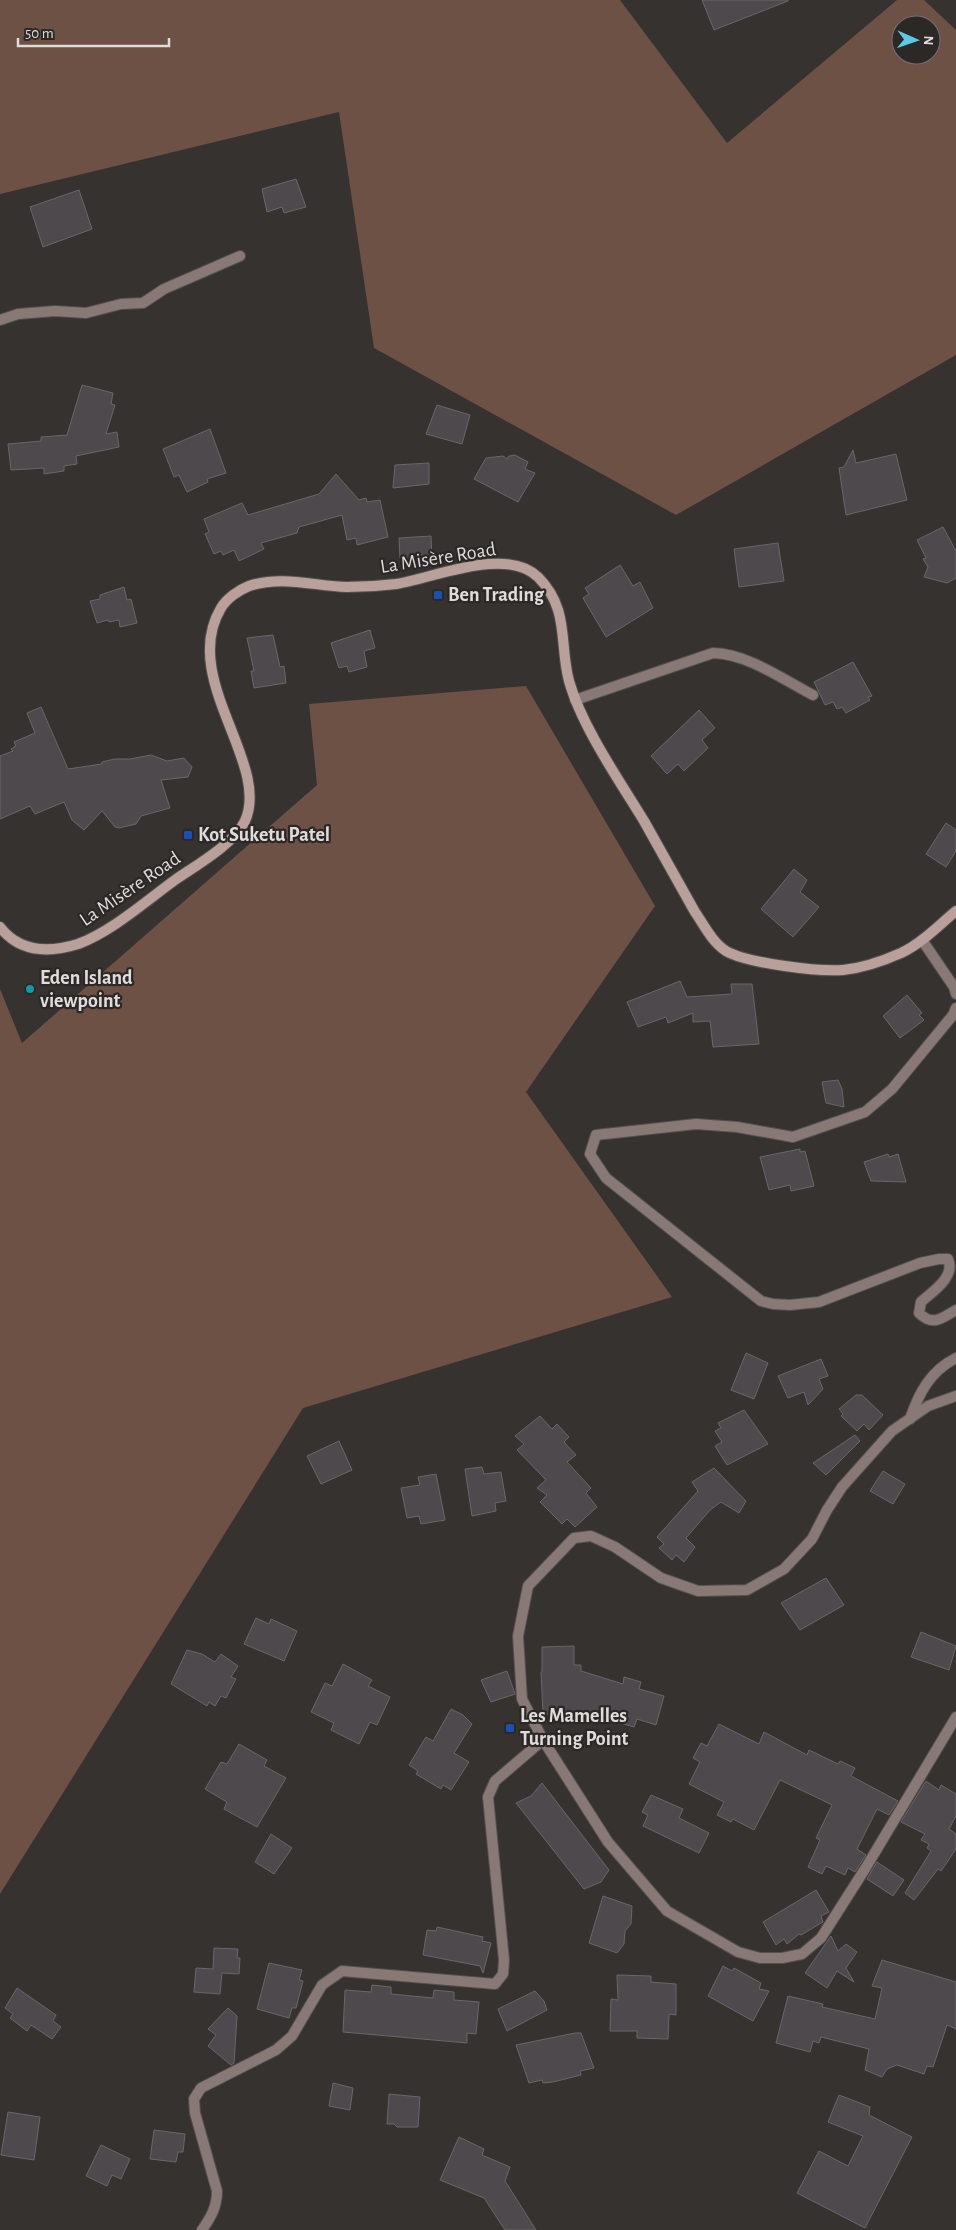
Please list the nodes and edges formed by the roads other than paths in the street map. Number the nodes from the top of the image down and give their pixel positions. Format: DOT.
graph roads {
  1 [pos="240,256"];
  2 [pos="0,320"];
  3 [pos="813,695"];
  4 [pos="575,700"];
  5 [pos="956,911"];
  6 [pos="0,928"];
  7 [pos="922,940"];
  8 [pos="956,994"];
  9 [pos="956,1008"];
  10 [pos="956,1310"];
  11 [pos="956,1358"];
  12 [pos="956,1396"];
  13 [pos="909,1420"];
  14 [pos="956,1717"];
  15 [pos="543,1740"];
  16 [pos="202,2230"];
  1 -- 2 [label="street"];
  3 -- 4 [label="street"];
  4 -- 6 [label="main road, La Misère Road"];
  4 -- 7 [label="main road, La Misère Road"];
  5 -- 7 [label="main road, La Misère Road"];
  7 -- 8 [label="street"];
  9 -- 10 [label="street"];
  11 -- 13 [label="street"];
  12 -- 13 [label="street"];
  13 -- 15 [label="street"];
  14 -- 15 [label="street"];
  15 -- 16 [label="street"];
}
